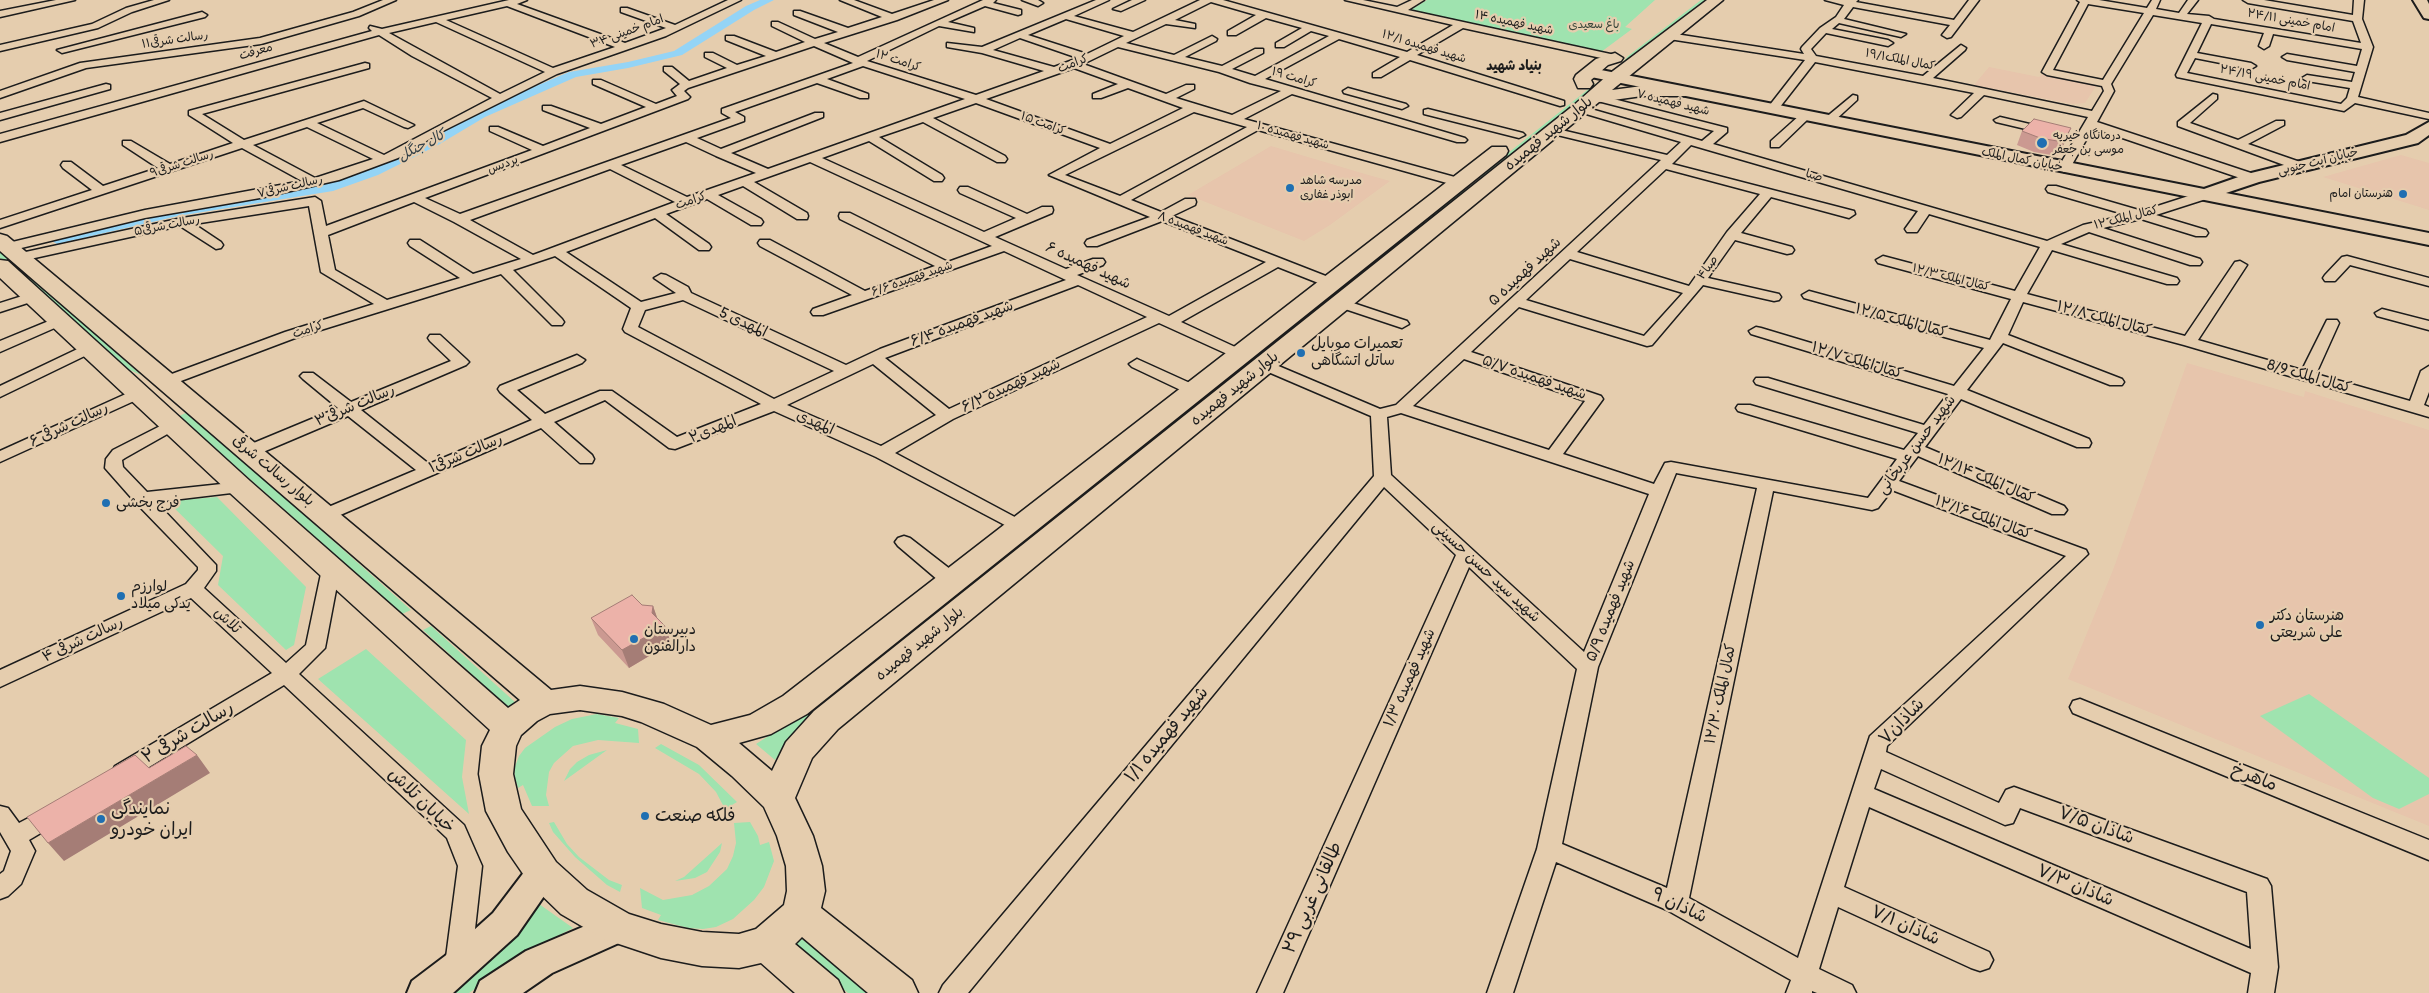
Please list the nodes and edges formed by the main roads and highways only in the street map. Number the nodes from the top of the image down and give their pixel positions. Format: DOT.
graph roads {
  1 [pos="1691,0"];
  2 [pos="1716,0"];
  3 [pos="2420,0"];
  4 [pos="2429,15"];
  5 [pos="1647,54"];
  6 [pos="1592,86"];
  7 [pos="1681,92"];
  8 [pos="2429,127"];
  9 [pos="2205,195"];
  10 [pos="2429,239"];
  11 [pos="6,247"];
  12 [pos="46,292"];
  13 [pos="1336,293"];
  14 [pos="437,610"];
  15 [pos="893,628"];
  16 [pos="401,630"];
  17 [pos="920,644"];
  18 [pos="545,703"];
  19 [pos="508,727"];
  20 [pos="709,738"];
  21 [pos="777,798"];
  22 [pos="544,873"];
  23 [pos="801,914"];
  24 [pos="618,927"];
  25 [pos="767,944"];
  26 [pos="425,993"];
  27 [pos="493,993"];
  28 [pos="824,993"];
  29 [pos="898,993"];
  1 -- 6 [label="main road, بلوار شهید فهمیده"];
  2 -- 5 [label="main road, بلوار شهید فهمیده"];
  3 -- 4 [label="main road"];
  5 -- 6 [label="main road, بلوار شهید فهمیده"];
  5 -- 7 [label="main road"];
  6 -- 7 [label="main road, خیابان کمال الملک"];
  6 -- 7 [label="main road"];
  6 -- 13 [label="main road, بلوار شهید فهمیده"];
  6 -- 13 [label="main road, بلوار شهید فهمیده"];
  7 -- 9 [label="main road, خیابان کمال الملک"];
  8 -- 9 [label="main road, خیابان آیت جنوبی"];
  9 -- 10 [label="main road, خیابان کمال الملک"];
  11 -- 12 [label="main road, بلوار رسالت شرقی"];
  12 -- 14 [label="main road, بلوار رسالت شرقی"];
  12 -- 16 [label="main road, بلوار رسالت شرقی"];
  13 -- 15 [label="main road, بلوار شهید فهمیده"];
  13 -- 17 [label="main road, بلوار شهید فهمیده"];
  14 -- 16 [label="main road"];
  14 -- 18 [label="main road, بلوار رسالت شرقی"];
  15 -- 17 [label="main road"];
  15 -- 20 [label="main road, بلوار شهید فهمیده"];
  16 -- 19 [label="main road, بلوار رسالت شرقی"];
  17 -- 21 [label="main road, بلوار شهید فهمیده"];
  18 -- 19 [label="main road"];
  18 -- 20 [label="main road"];
  19 -- 22 [label="main road"];
  20 -- 21 [label="main road"];
  21 -- 23 [label="main road"];
  22 -- 24 [label="main road"];
  22 -- 26 [label="main road"];
  23 -- 25 [label="main road"];
  23 -- 29 [label="main road"];
  24 -- 25 [label="main road"];
  24 -- 27 [label="main road"];
  25 -- 28 [label="main road"];
}
